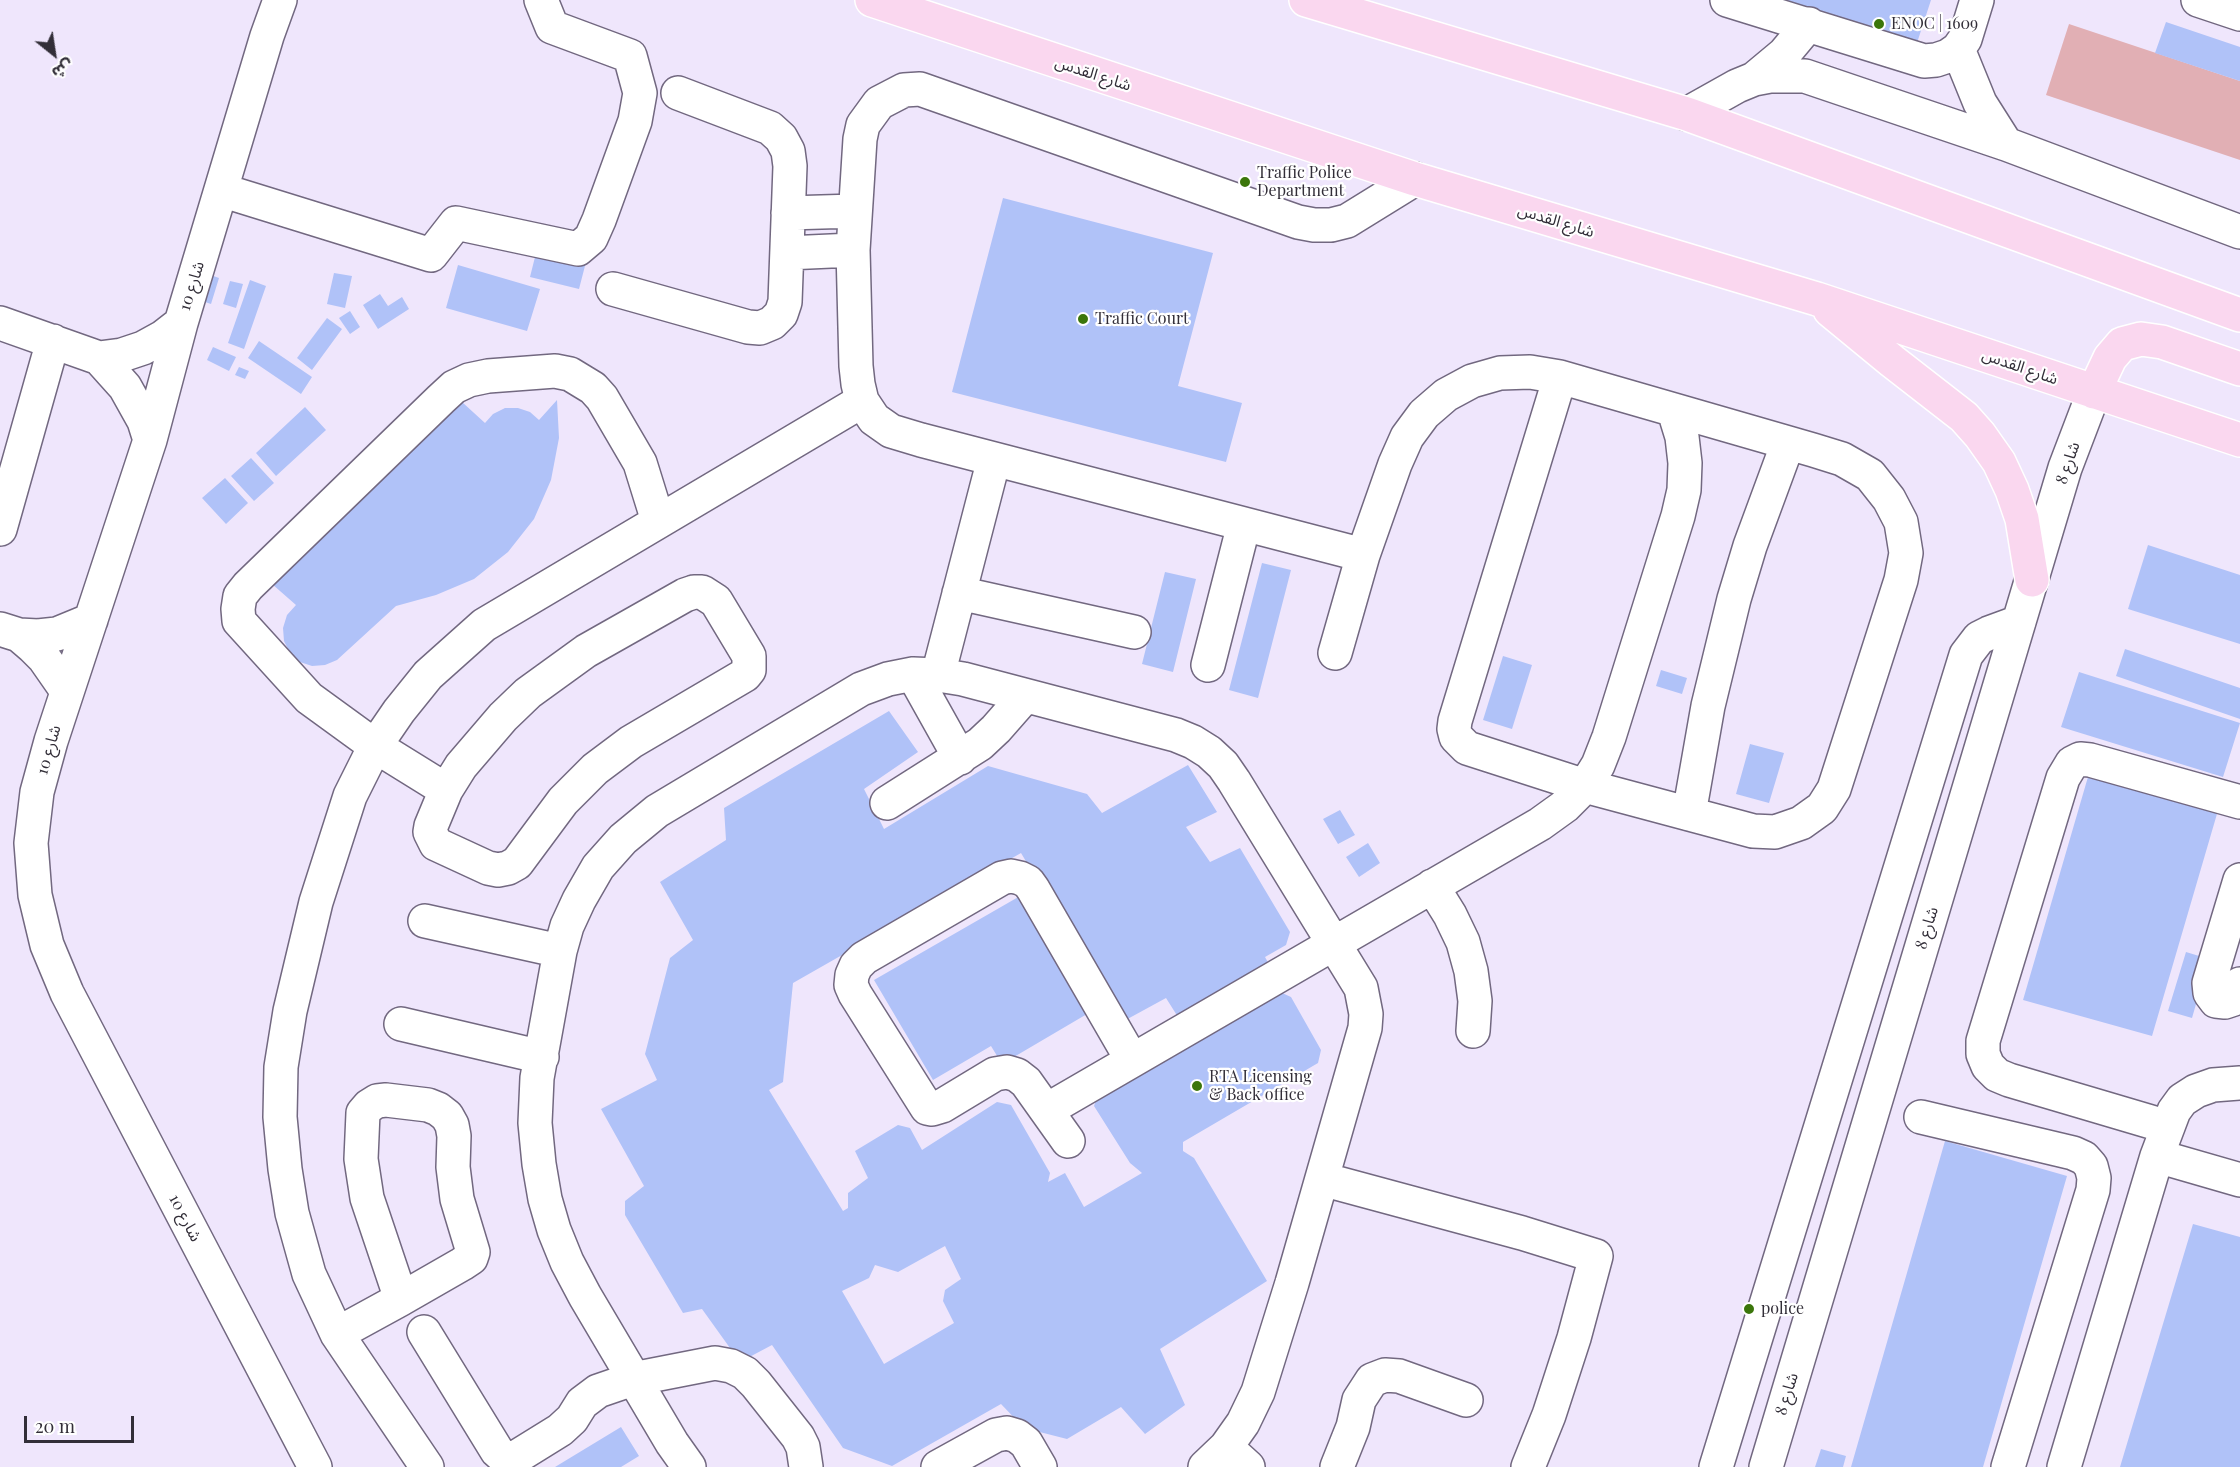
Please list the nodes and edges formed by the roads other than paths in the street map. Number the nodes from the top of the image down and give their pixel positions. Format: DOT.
graph roads {
  1 [pos="280,0"];
  2 [pos="541,0"];
  3 [pos="872,0"];
  4 [pos="1306,0"];
  5 [pos="1727,0"];
  6 [pos="1977,0"];
  7 [pos="2198,0"];
  8 [pos="2240,14"];
  9 [pos="1809,24"];
  10 [pos="1958,49"];
  11 [pos="1754,79"];
  12 [pos="678,93"];
  13 [pos="1687,114"];
  14 [pos="2006,144"];
  15 [pos="1415,179"];
  16 [pos="221,190"];
  17 [pos="855,211"];
  18 [pos="788,213"];
  19 [pos="2240,232"];
  20 [pos="853,250"];
  21 [pos="787,253"];
  22 [pos="613,289"];
  23 [pos="1817,299"];
  24 [pos="2240,315"];
  25 [pos="0,323"];
  26 [pos="181,323"];
  27 [pos="53,341"];
  28 [pos="99,358"];
  29 [pos="2240,369"];
  30 [pos="1560,377"];
  31 [pos="2094,392"];
  32 [pos="862,402"];
  33 [pos="1674,411"];
  34 [pos="150,440"];
  35 [pos="2240,440"];
  36 [pos="1788,443"];
  37 [pos="994,459"];
  38 [pos="658,521"];
  39 [pos="1244,524"];
  40 [pos="0,529"];
  41 [pos="1363,555"];
  42 [pos="2031,580"];
  43 [pos="959,593"];
  44 [pos="92,620"];
  45 [pos="2019,622"];
  46 [pos="10,632"];
  47 [pos="1134,633"];
  48 [pos="1335,653"];
  49 [pos="1208,665"];
  50 [pos="926,674"];
  51 [pos="67,691"];
  52 [pos="1025,696"];
  53 [pos="375,746"];
  54 [pos="960,758"];
  55 [pos="1585,786"];
  56 [pos="446,790"];
  57 [pos="2240,802"];
  58 [pos="887,803"];
  59 [pos="1689,814"];
  60 [pos="2240,880"];
  61 [pos="1432,886"];
  62 [pos="425,921"];
  63 [pos="1335,943"];
  64 [pos="560,951"];
  65 [pos="2240,984"];
  66 [pos="401,1024"];
  67 [pos="1473,1031"];
  68 [pos="542,1057"];
  69 [pos="1132,1060"];
  70 [pos="2240,1083"];
  71 [pos="1047,1110"];
  72 [pos="1921,1117"];
  73 [pos="1068,1141"];
  74 [pos="2162,1141"];
  75 [pos="1322,1179"];
  76 [pos="2240,1180"];
  77 [pos="1770,1296"];
  78 [pos="401,1299"];
  79 [pos="1814,1307"];
  80 [pos="424,1332"];
  81 [pos="337,1334"];
  82 [pos="633,1379"];
  83 [pos="1466,1400"];
  84 [pos="1227,1460"];
  85 [pos="315,1467"];
  86 [pos="427,1467"];
  87 [pos="689,1467"];
  88 [pos="806,1467"];
  89 [pos="938,1467"];
  90 [pos="1040,1467"];
  91 [pos="1337,1467"];
  92 [pos="1528,1467"];
  93 [pos="1716,1467"];
  94 [pos="1766,1467"];
  95 [pos="2008,1467"];
  96 [pos="2064,1467"];
  1 -- 16 [label="street, شارع 10"];
  2 -- 16 [label="street"];
  3 -- 15 [label="main road, شارع القدس"];
  4 -- 13 [label="main road"];
  5 -- 9 [label="street"];
  6 -- 10 [label="street"];
  7 -- 8 [label="street"];
  9 -- 10 [label="street"];
  9 -- 11 [label="street"];
  10 -- 14 [label="street"];
  11 -- 13 [label="street"];
  11 -- 14 [label="street"];
  12 -- 18 [label="street"];
  13 -- 24 [label="main road"];
  14 -- 19 [label="street"];
  15 -- 17 [label="street"];
  15 -- 23 [label="main road, شارع القدس"];
  16 -- 26 [label="street, شارع 10"];
  17 -- 18 [label="street"];
  17 -- 20 [label="street"];
  18 -- 21 [label="street"];
  20 -- 21 [label="street"];
  20 -- 32 [label="street"];
  21 -- 22 [label="street"];
  23 -- 31 [label="main road, شارع القدس"];
  23 -- 42 [label="main road"];
  25 -- 27 [label="street"];
  26 -- 28 [label="street"];
  26 -- 34 [label="street, شارع 10"];
  27 -- 28 [label="street"];
  27 -- 40 [label="street"];
  28 -- 34 [label="street"];
  29 -- 31 [label="main road"];
  30 -- 33 [label="street"];
  30 -- 41 [label="street"];
  30 -- 55 [label="street"];
  31 -- 35 [label="main road, شارع القدس"];
  31 -- 42 [label="street, شارع 8"];
  32 -- 37 [label="street"];
  32 -- 38 [label="street"];
  33 -- 36 [label="street"];
  33 -- 55 [label="street"];
  34 -- 44 [label="street, شارع 10"];
  36 -- 59 [label="street"];
  36 -- 59 [label="street"];
  37 -- 39 [label="street"];
  37 -- 43 [label="street"];
  38 -- 53 [label="street"];
  38 -- 53 [label="street"];
  39 -- 41 [label="street"];
  39 -- 49 [label="street"];
  41 -- 48 [label="street"];
  42 -- 45 [label="street, شارع 8"];
  43 -- 47 [label="street"];
  43 -- 50 [label="street"];
  44 -- 46 [label="street"];
  44 -- 51 [label="street, شارع 10"];
  45 -- 77 [label="street"];
  45 -- 79 [label="street, شارع 8"];
  46 -- 51 [label="street"];
  50 -- 52 [label="street"];
  50 -- 54 [label="street"];
  50 -- 64 [label="street"];
  51 -- 85 [label="street, شارع 10"];
  52 -- 54 [label="street"];
  52 -- 63 [label="street"];
  53 -- 56 [label="street"];
  53 -- 81 [label="street"];
  54 -- 58 [label="street"];
  55 -- 59 [label="street"];
  55 -- 61 [label="street"];
  56 -- 56 [label="street"];
  57 -- 74 [label="street"];
  60 -- 65 [label="street"];
  61 -- 63 [label="street"];
  61 -- 67 [label="street"];
  62 -- 64 [label="street"];
  63 -- 69 [label="street"];
  63 -- 75 [label="street"];
  64 -- 68 [label="street"];
  66 -- 68 [label="street"];
  68 -- 82 [label="street"];
  69 -- 71 [label="street"];
  69 -- 71 [label="street"];
  70 -- 74 [label="street"];
  71 -- 73 [label="street"];
  72 -- 95 [label="street"];
  74 -- 76 [label="street"];
  74 -- 96 [label="street"];
  75 -- 84 [label="street"];
  75 -- 92 [label="street"];
  77 -- 79 [label="street"];
  77 -- 93 [label="street"];
  78 -- 78 [label="street"];
  78 -- 81 [label="street"];
  79 -- 94 [label="street, شارع 8"];
  80 -- 82 [label="street"];
  81 -- 86 [label="street"];
  82 -- 87 [label="street"];
  82 -- 88 [label="street"];
  83 -- 91 [label="street"];
  89 -- 90 [label="street"];
}
